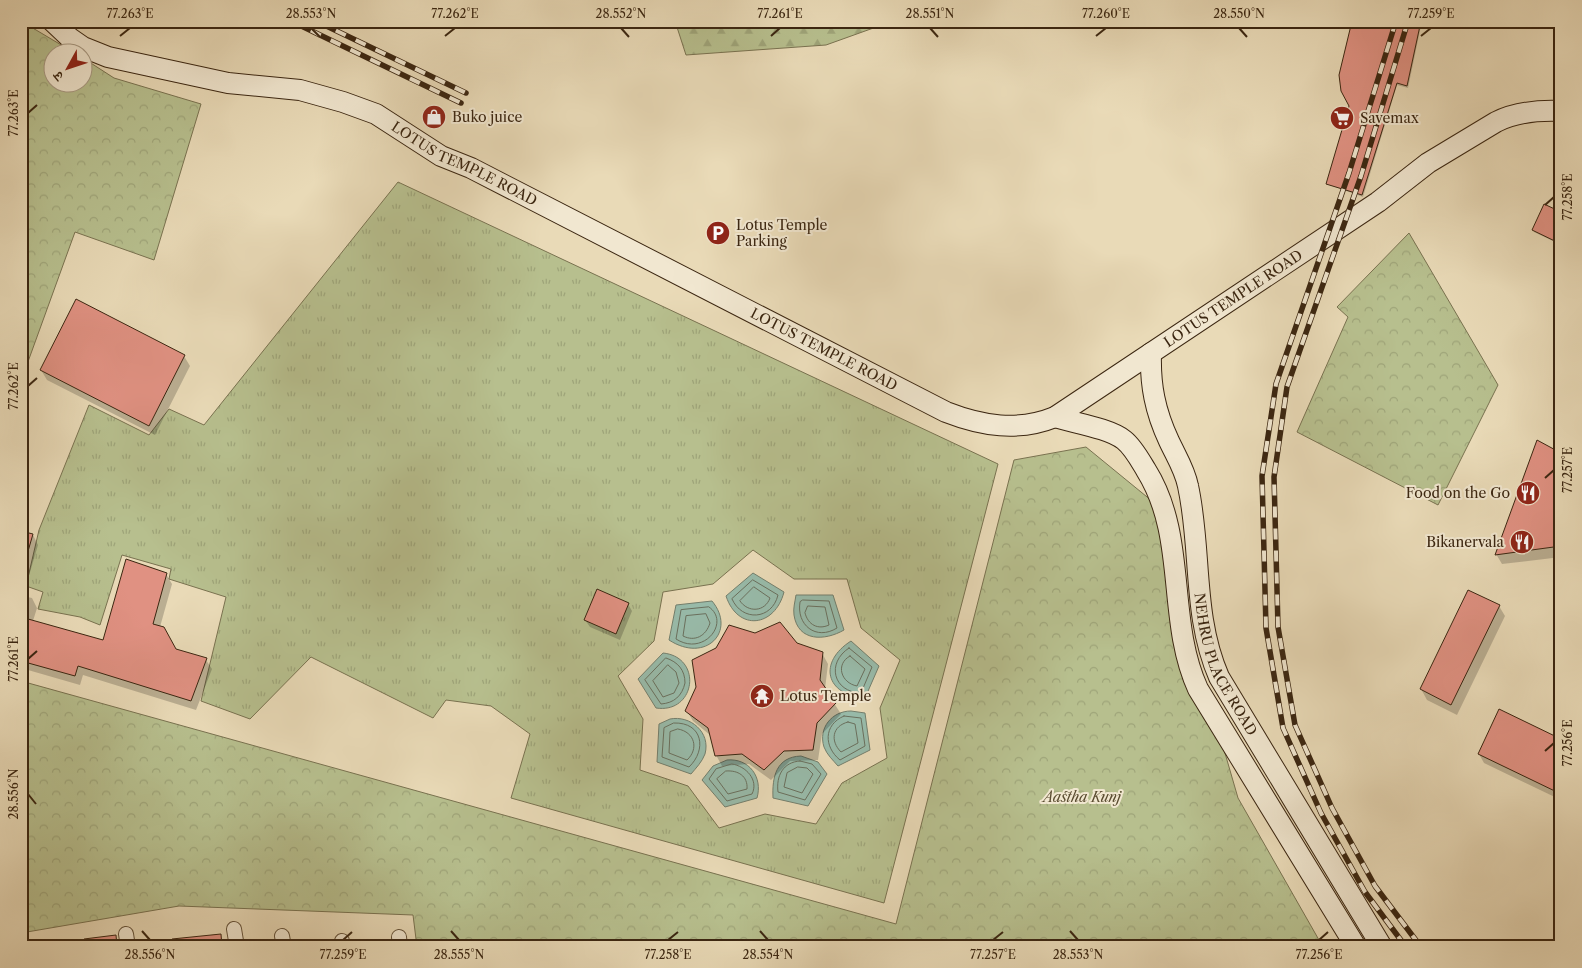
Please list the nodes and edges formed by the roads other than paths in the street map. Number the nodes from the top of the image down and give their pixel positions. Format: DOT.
graph roads {
  1 [pos="52,21"];
  2 [pos="1561,111"];
  3 [pos="1151,353"];
  4 [pos="1055,417"];
  5 [pos="234,930"];
  6 [pos="236,947"];
  7 [pos="1356,947"];
  8 [pos="1382,947"];
  1 -- 4 [label="street, LOTUS TEMPLE ROAD"];
  2 -- 3 [label="street, LOTUS TEMPLE ROAD"];
  3 -- 4 [label="street, LOTUS TEMPLE ROAD"];
  3 -- 8 [label="street, NEHRU PLACE ROAD"];
  4 -- 7 [label="street, NEHRU PLACE ROAD"];
  5 -- 6 [label="street"];
}
